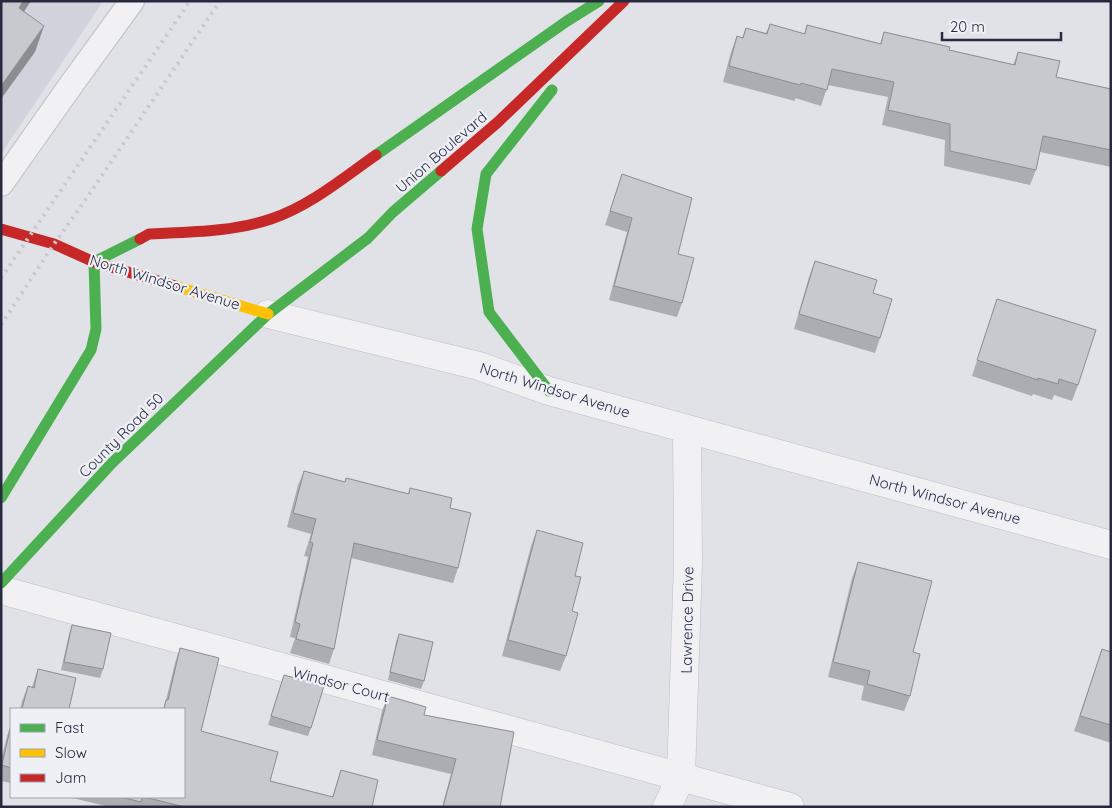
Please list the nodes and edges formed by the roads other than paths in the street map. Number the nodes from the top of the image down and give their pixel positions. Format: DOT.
graph roads {
  1 [pos="132,1"];
  2 [pos="599,1"];
  3 [pos="620,4"];
  4 [pos="1,184"];
  5 [pos="1,229"];
  6 [pos="94,262"];
  7 [pos="268,314"];
  8 [pos="549,391"];
  9 [pos="687,429"];
  10 [pos="1,498"];
  11 [pos="1111,545"];
  12 [pos="1,583"];
  13 [pos="1,590"];
  14 [pos="681,777"];
  15 [pos="667,807"];
  16 [pos="790,807"];
  1 -- 4 [label="lane"];
  2 -- 6 [label="main road"];
  3 -- 7 [label="main road, Union Boulevard"];
  3 -- 8 [label="main road"];
  5 -- 6 [label="main road, North Windsor Avenue"];
  6 -- 7 [label="main road, North Windsor Avenue"];
  6 -- 10 [label="main road"];
  7 -- 8 [label="street, North Windsor Avenue"];
  7 -- 12 [label="main road, County Road 50"];
  8 -- 9 [label="street, North Windsor Avenue"];
  9 -- 11 [label="street, North Windsor Avenue"];
  9 -- 14 [label="street, Lawrence Drive"];
  13 -- 14 [label="street, Windsor Court"];
  14 -- 15 [label="street, Lawrence Drive"];
  14 -- 16 [label="street, Windsor Court"];
}
